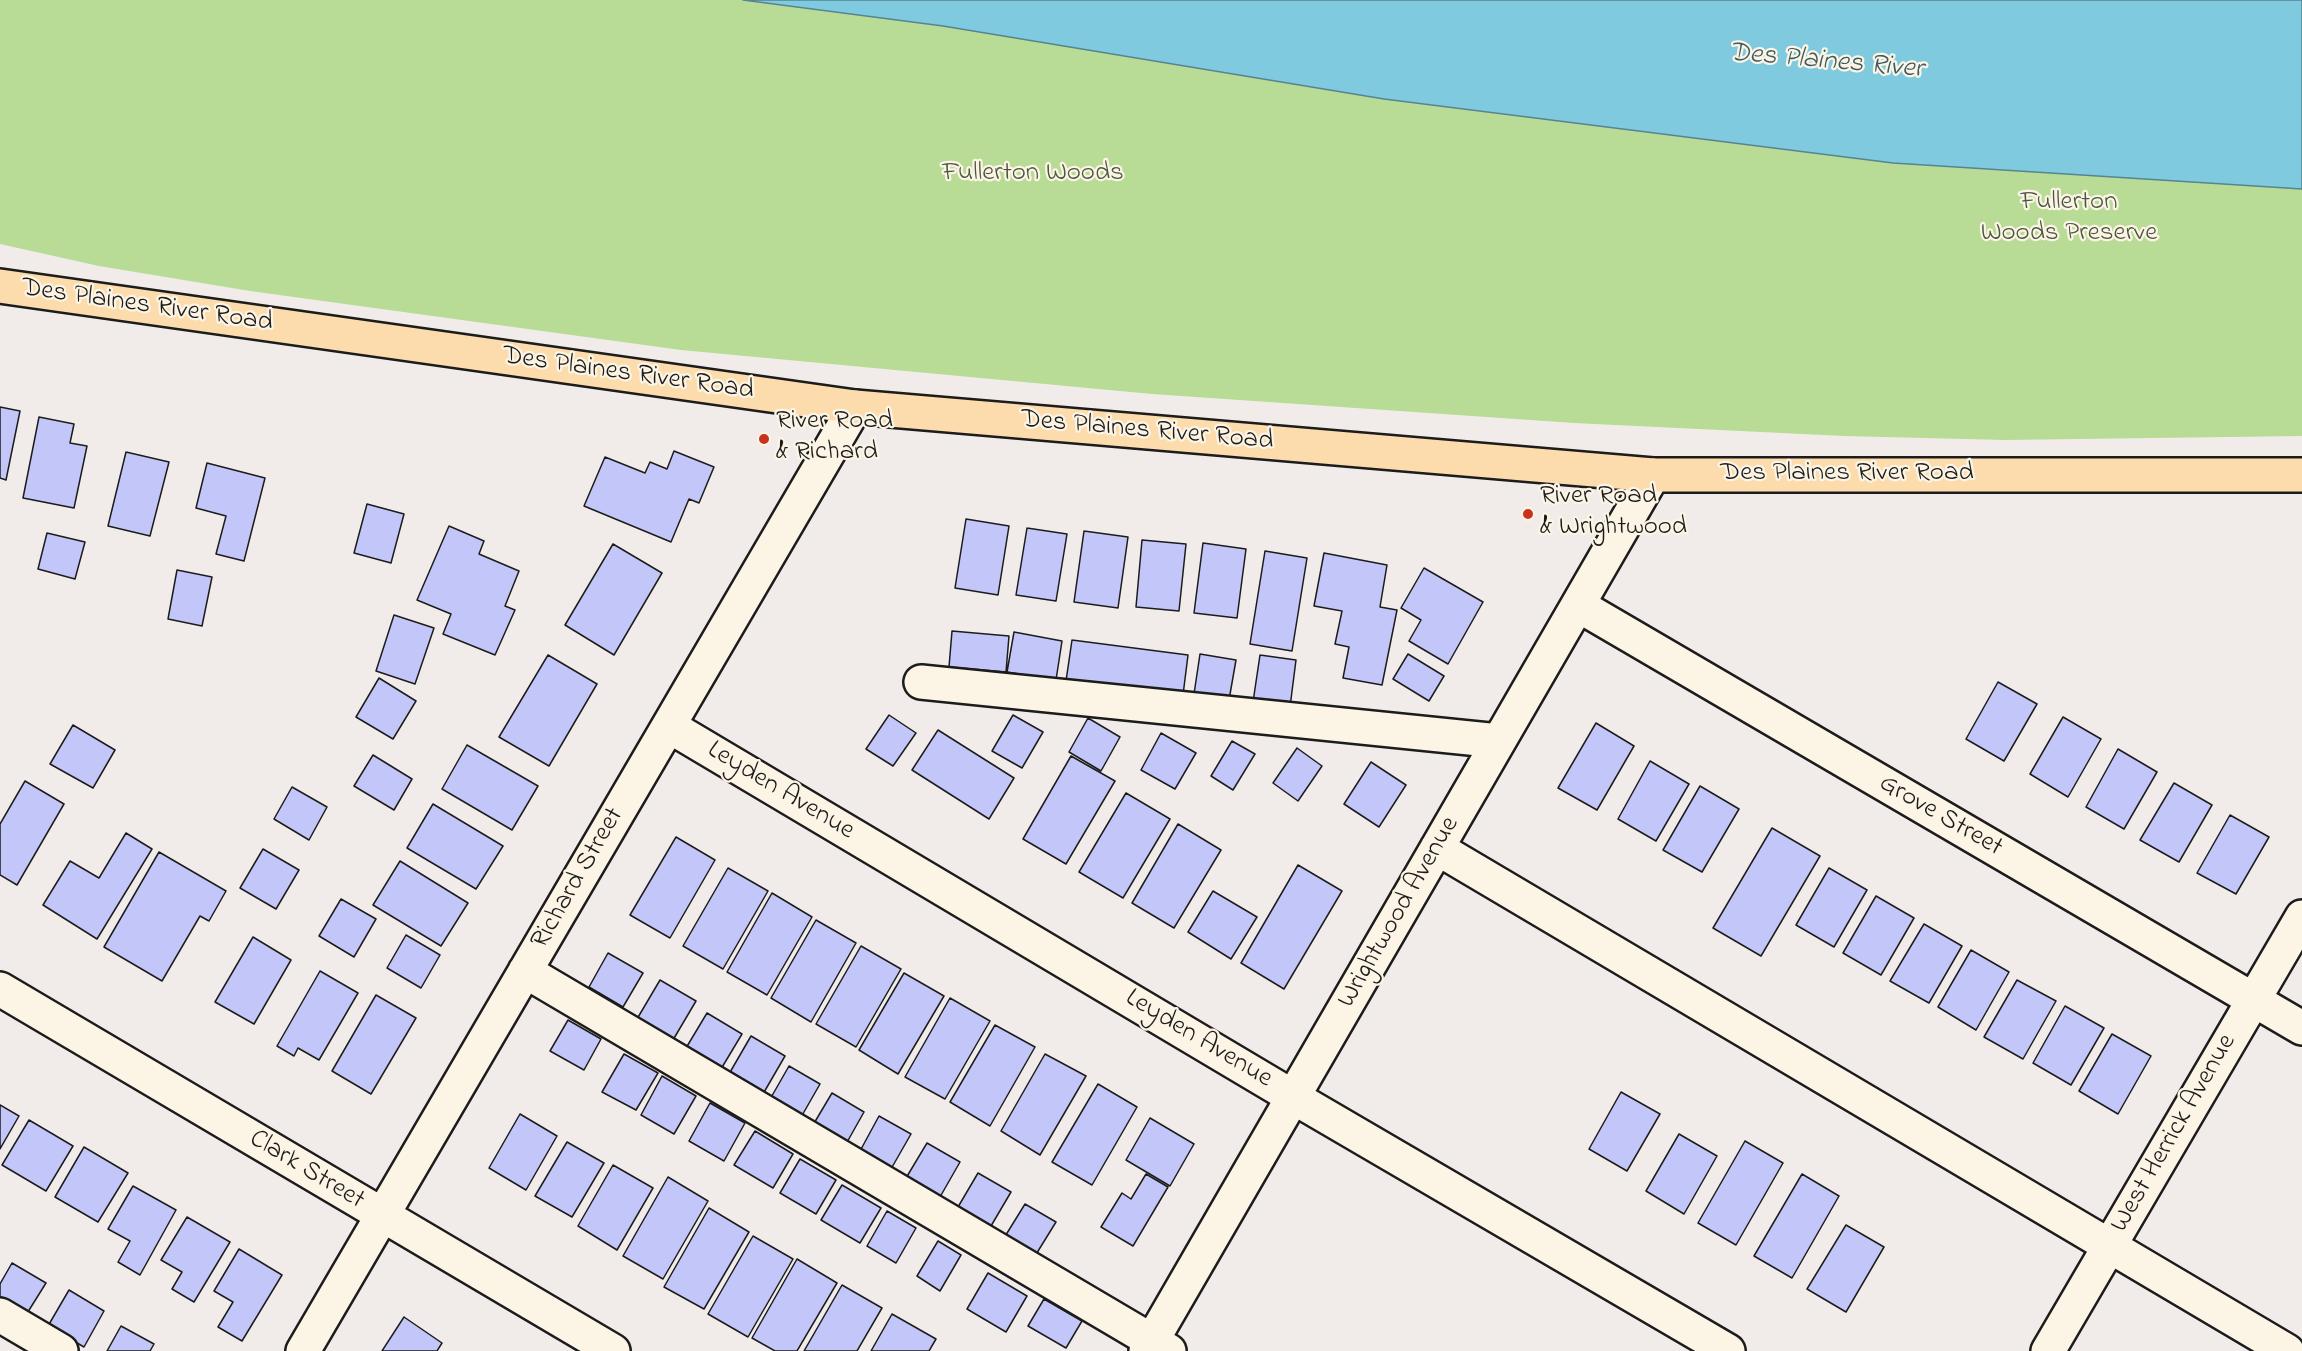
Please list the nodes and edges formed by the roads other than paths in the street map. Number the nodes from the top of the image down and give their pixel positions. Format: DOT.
graph roads {
  1 [pos="0,286"];
  2 [pos="855,407"];
  3 [pos="1653,475"];
  4 [pos="2302,475"];
  5 [pos="1578,605"];
  6 [pos="921,682"];
  7 [pos="669,726"];
  8 [pos="1499,741"];
  9 [pos="1437,848"];
  10 [pos="2302,917"];
  11 [pos="525,971"];
  12 [pos="0,989"];
  13 [pos="2253,1000"];
  14 [pos="2302,1028"];
  15 [pos="1293,1097"];
  16 [pos="382,1216"];
  17 [pos="2110,1246"];
  18 [pos="0,1315"];
  19 [pos="1155,1348"];
  20 [pos="61,1351"];
  21 [pos="303,1351"];
  22 [pos="613,1351"];
  23 [pos="1728,1351"];
  24 [pos="2049,1351"];
  25 [pos="2287,1351"];
  1 -- 2 [label="main road, Des Plaines River Road"];
  2 -- 3 [label="main road, Des Plaines River Road"];
  2 -- 7 [label="street, Richard Street"];
  3 -- 4 [label="main road, Des Plaines River Road"];
  3 -- 5 [label="street, Wrightwood Avenue"];
  5 -- 8 [label="street, Wrightwood Avenue"];
  5 -- 13 [label="street, Grove Street"];
  6 -- 8 [label="street"];
  7 -- 11 [label="street, Richard Street"];
  7 -- 15 [label="street, Leyden Avenue"];
  8 -- 9 [label="street, Wrightwood Avenue"];
  9 -- 15 [label="street, Wrightwood Avenue"];
  9 -- 17 [label="street"];
  10 -- 13 [label="street, West Herrick Avenue"];
  11 -- 16 [label="street, Richard Street"];
  11 -- 19 [label="street"];
  12 -- 16 [label="street, Clark Street"];
  13 -- 14 [label="street, Grove Street"];
  13 -- 17 [label="street, West Herrick Avenue"];
  15 -- 19 [label="street, Wrightwood Avenue"];
  15 -- 23 [label="street, Leyden Avenue"];
  16 -- 21 [label="street, Richard Street"];
  16 -- 22 [label="street, Clark Street"];
  17 -- 24 [label="street, West Herrick Avenue"];
  17 -- 25 [label="street"];
  18 -- 20 [label="street"];
}
